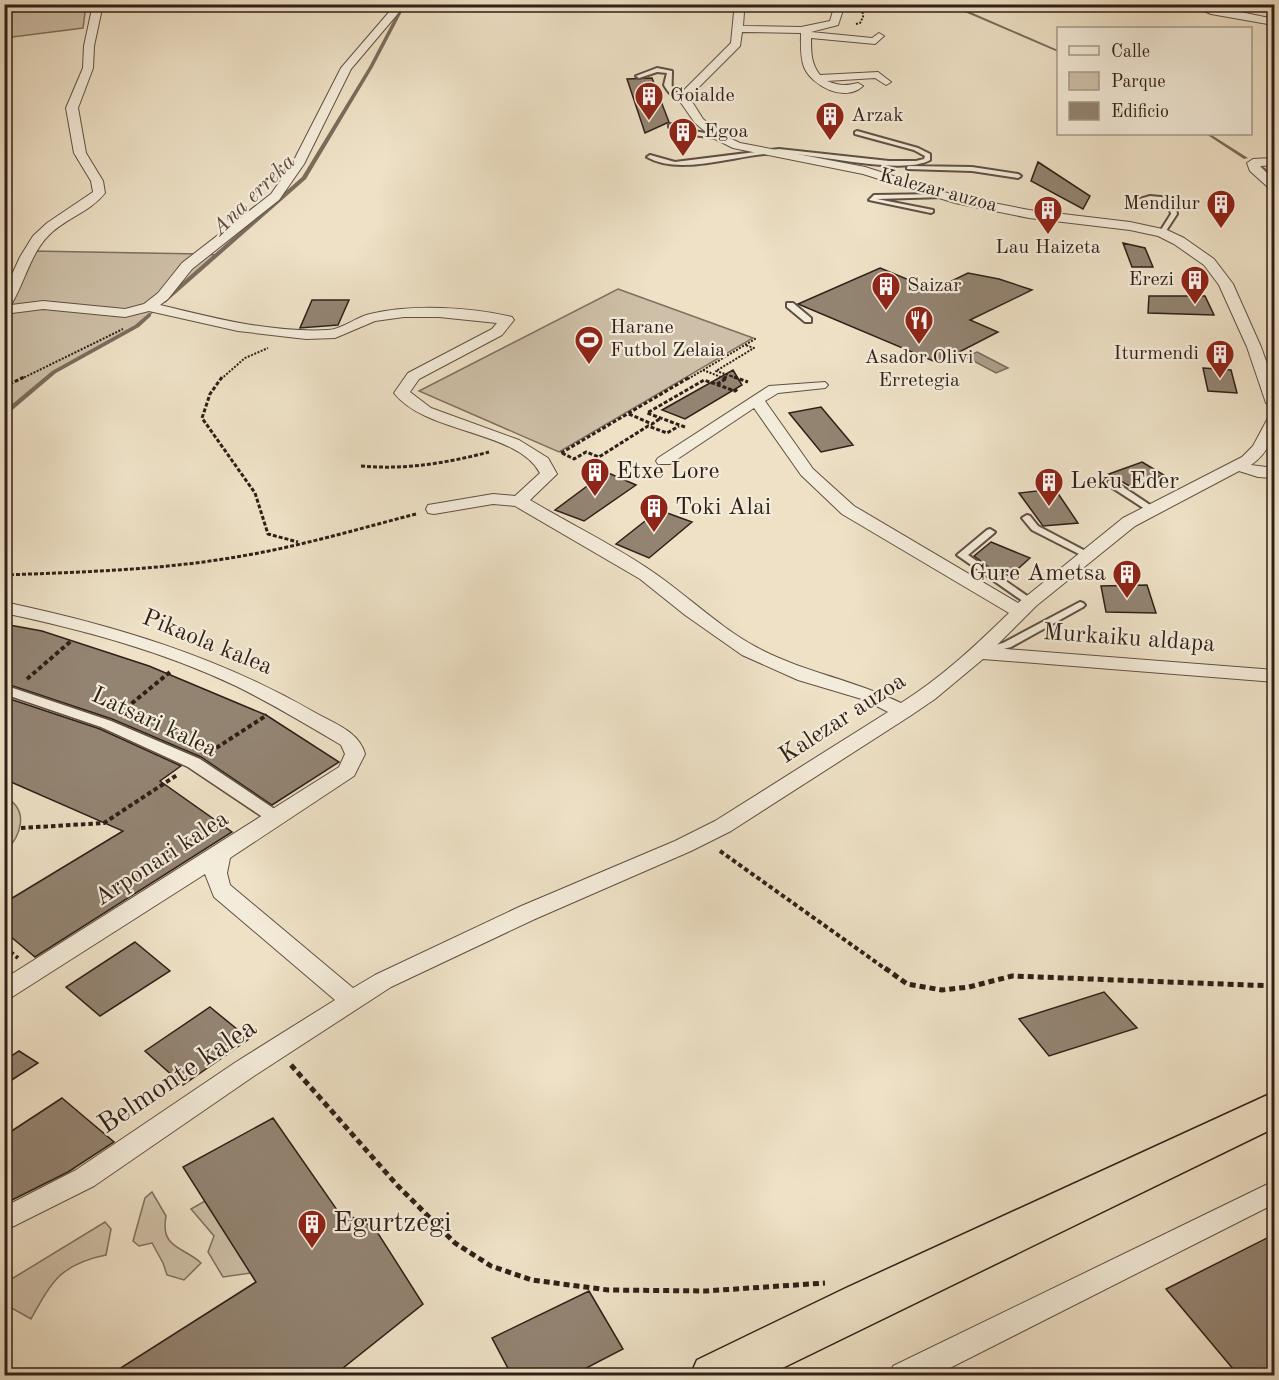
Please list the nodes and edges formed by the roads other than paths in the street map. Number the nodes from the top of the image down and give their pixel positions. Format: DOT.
graph roads {
  1 [pos="98,4"];
  2 [pos="745,4"];
  3 [pos="840,4"];
  4 [pos="1192,4"];
  5 [pos="400,8"];
  6 [pos="1275,22"];
  7 [pos="738,29"];
  8 [pos="806,33"];
  9 [pos="879,36"];
  10 [pos="639,76"];
  11 [pos="817,78"];
  12 [pos="886,82"];
  13 [pos="858,86"];
  14 [pos="685,100"];
  15 [pos="671,126"];
  16 [pos="857,133"];
  17 [pos="717,136"];
  18 [pos="764,152"];
  19 [pos="650,157"];
  20 [pos="856,159"];
  21 [pos="1275,162"];
  22 [pos="1018,177"];
  23 [pos="1275,186"];
  24 [pos="942,196"];
  25 [pos="1140,200"];
  26 [pos="931,211"];
  27 [pos="1162,233"];
  28 [pos="790,305"];
  29 [pos="149,307"];
  30 [pos="4,308"];
  31 [pos="808,320"];
  32 [pos="1274,351"];
  33 [pos="1259,361"];
  34 [pos="820,385"];
  35 [pos="756,400"];
  36 [pos="1275,403"];
  37 [pos="1275,421"];
  38 [pos="664,461"];
  39 [pos="1239,466"];
  40 [pos="1275,473"];
  41 [pos="1111,483"];
  42 [pos="519,501"];
  43 [pos="1150,509"];
  44 [pos="434,510"];
  45 [pos="1027,518"];
  46 [pos="990,532"];
  47 [pos="1086,554"];
  48 [pos="1080,605"];
  49 [pos="4,607"];
  50 [pos="1025,607"];
  51 [pos="979,653"];
  52 [pos="1275,676"];
  53 [pos="9,690"];
  54 [pos="903,712"];
  55 [pos="347,771"];
  56 [pos="276,818"];
  57 [pos="220,854"];
  58 [pos="168,888"];
  59 [pos="222,891"];
  60 [pos="383,981"];
  61 [pos="4,991"];
  62 [pos="351,999"];
  63 [pos="1275,1110"];
  64 [pos="1275,1192"];
  65 [pos="4,1220"];
  66 [pos="716,1376"];
  67 [pos="903,1376"];
  1 -- 30 [label="street"];
  2 -- 7 [label="street"];
  3 -- 8 [label="street"];
  4 -- 6 [label="street"];
  5 -- 29 [label="street"];
  7 -- 8 [label="street"];
  7 -- 14 [label="street"];
  8 -- 9 [label="street"];
  8 -- 11 [label="street"];
  10 -- 14 [label="lane"];
  11 -- 12 [label="street"];
  11 -- 13 [label="street"];
  14 -- 17 [label="street, Kalezar auzoa"];
  15 -- 17 [label="lane"];
  16 -- 20 [label="lane"];
  17 -- 18 [label="street, Kalezar auzoa"];
  18 -- 19 [label="lane"];
  18 -- 20 [label="lane"];
  18 -- 24 [label="street, Kalezar auzoa"];
  20 -- 22 [label="lane"];
  21 -- 23 [label="street"];
  24 -- 26 [label="lane"];
  24 -- 27 [label="street, Kalezar auzoa"];
  25 -- 27 [label="lane"];
  27 -- 33 [label="street, Kalezar auzoa"];
  28 -- 31 [label="lane"];
  29 -- 30 [label="street"];
  29 -- 42 [label="street"];
  32 -- 33 [label="street"];
  33 -- 36 [label="street, Kalezar auzoa"];
  34 -- 35 [label="street"];
  35 -- 38 [label="street"];
  35 -- 50 [label="street"];
  37 -- 39 [label="street, Kalezar auzoa"];
  39 -- 40 [label="street"];
  39 -- 43 [label="street, Kalezar auzoa"];
  41 -- 43 [label="lane"];
  42 -- 44 [label="street"];
  42 -- 54 [label="street"];
  43 -- 47 [label="street, Kalezar auzoa"];
  45 -- 47 [label="lane"];
  46 -- 50 [label="lane"];
  47 -- 50 [label="street, Kalezar auzoa"];
  48 -- 51 [label="lane"];
  49 -- 55 [label="street, Pikaola kalea"];
  50 -- 51 [label="street, Kalezar auzoa"];
  51 -- 52 [label="street, Murkaiku aldapa"];
  51 -- 54 [label="street, Kalezar auzoa"];
  53 -- 56 [label="street, Latsari kalea"];
  54 -- 60 [label="street, Kalezar auzoa"];
  55 -- 56 [label="street, Arponari kalea"];
  56 -- 57 [label="street, Arponari kalea"];
  57 -- 58 [label="street, Arponari kalea"];
  57 -- 59 [label="street"];
  58 -- 59 [label="street"];
  58 -- 61 [label="street, Arponari kalea"];
  59 -- 62 [label="street"];
  60 -- 62 [label="street, Belmonte kalea"];
  62 -- 65 [label="street, Belmonte kalea"];
  63 -- 66 [label="highway"];
  64 -- 67 [label="street"];
}
